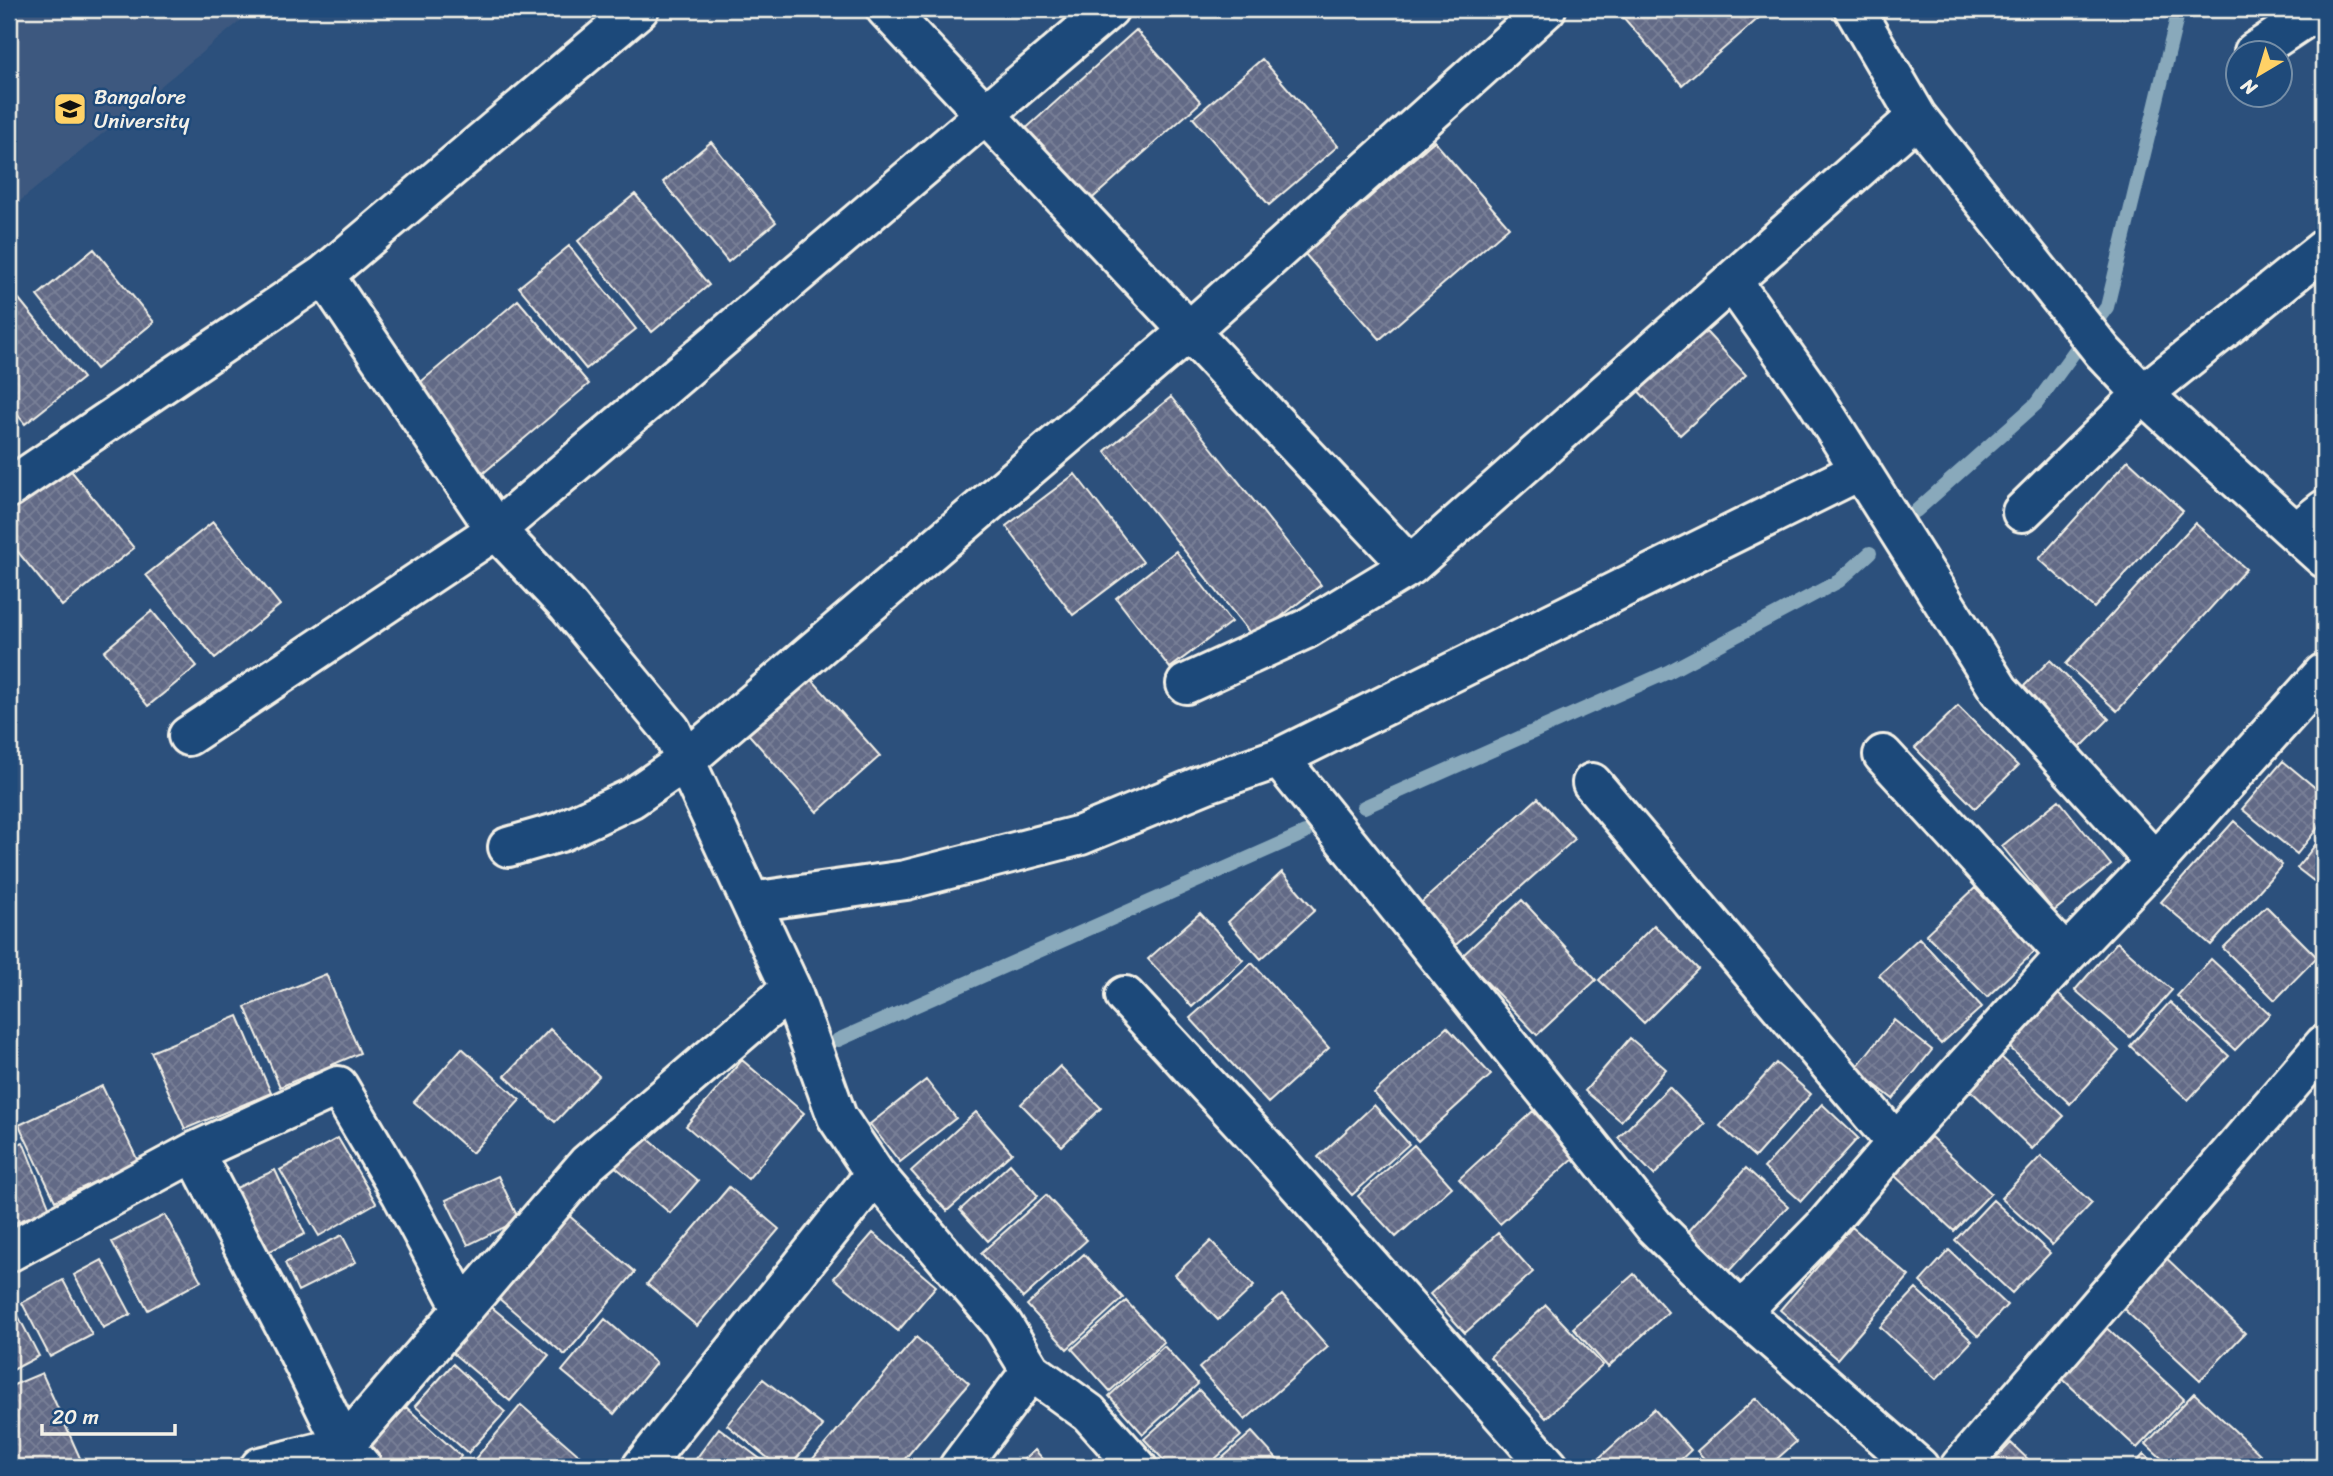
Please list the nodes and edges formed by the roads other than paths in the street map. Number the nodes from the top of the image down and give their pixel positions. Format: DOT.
graph roads {
  1 [pos="639,9"];
  2 [pos="886,9"];
  3 [pos="1109,9"];
  4 [pos="1546,9"];
  5 [pos="1854,9"];
  6 [pos="2319,9"];
  7 [pos="2275,38"];
  8 [pos="986,115"];
  9 [pos="1917,117"];
  10 [pos="2324,249"];
  11 [pos="324,275"];
  12 [pos="1732,281"];
  13 [pos="1189,331"];
  14 [pos="2143,394"];
  15 [pos="1861,470"];
  16 [pos="9,488"];
  17 [pos="2022,512"];
  18 [pos="2310,521"];
  19 [pos="496,530"];
  20 [pos="2324,558"];
  21 [pos="1410,566"];
  22 [pos="2324,673"];
  23 [pos="1186,684"];
  24 [pos="188,737"];
  25 [pos="1883,755"];
  26 [pos="1279,758"];
  27 [pos="684,762"];
  28 [pos="1592,783"];
  29 [pos="508,847"];
  30 [pos="2155,862"];
  31 [pos="751,902"];
  32 [pos="2066,956"];
  33 [pos="791,989"];
  34 [pos="1125,996"];
  35 [pos="2324,1045"];
  36 [pos="1896,1143"];
  37 [pos="194,1152"];
  38 [pos="875,1174"];
  39 [pos="9,1252"];
  40 [pos="463,1310"];
  41 [pos="1741,1312"];
  42 [pos="1031,1371"];
  43 [pos="353,1456"];
  44 [pos="260,1467"];
  45 [pos="642,1467"];
  46 [pos="959,1467"];
  47 [pos="1136,1467"];
  48 [pos="1549,1467"];
  49 [pos="1919,1467"];
  50 [pos="1960,1467"];
  1 -- 11 [label="street"];
  2 -- 8 [label="street"];
  3 -- 8 [label="street"];
  4 -- 13 [label="street"];
  5 -- 9 [label="street"];
  6 -- 7 [label="street"];
  8 -- 13 [label="street"];
  8 -- 19 [label="street"];
  9 -- 12 [label="street"];
  9 -- 14 [label="street"];
  10 -- 14 [label="street"];
  11 -- 16 [label="street"];
  11 -- 19 [label="street"];
  12 -- 15 [label="street"];
  12 -- 21 [label="street"];
  13 -- 21 [label="street"];
  13 -- 27 [label="street"];
  14 -- 17 [label="street"];
  14 -- 18 [label="street"];
  15 -- 26 [label="street"];
  15 -- 30 [label="street"];
  18 -- 20 [label="street"];
  19 -- 24 [label="street"];
  19 -- 27 [label="street"];
  21 -- 23 [label="street"];
  22 -- 30 [label="street"];
  25 -- 32 [label="street"];
  26 -- 31 [label="street"];
  26 -- 41 [label="street"];
  27 -- 29 [label="street"];
  27 -- 31 [label="street"];
  28 -- 36 [label="street"];
  30 -- 32 [label="street"];
  31 -- 33 [label="street"];
  32 -- 36 [label="street"];
  33 -- 38 [label="street"];
  33 -- 40 [label="street"];
  34 -- 48 [label="street"];
  35 -- 50 [label="street"];
  36 -- 41 [label="street"];
  37 -- 39 [label="street"];
  37 -- 40 [label="street"];
  37 -- 43 [label="street"];
  38 -- 42 [label="street"];
  38 -- 45 [label="street"];
  40 -- 43 [label="street"];
  41 -- 49 [label="street"];
  42 -- 46 [label="street"];
  42 -- 47 [label="street"];
  43 -- 44 [label="street"];
}
